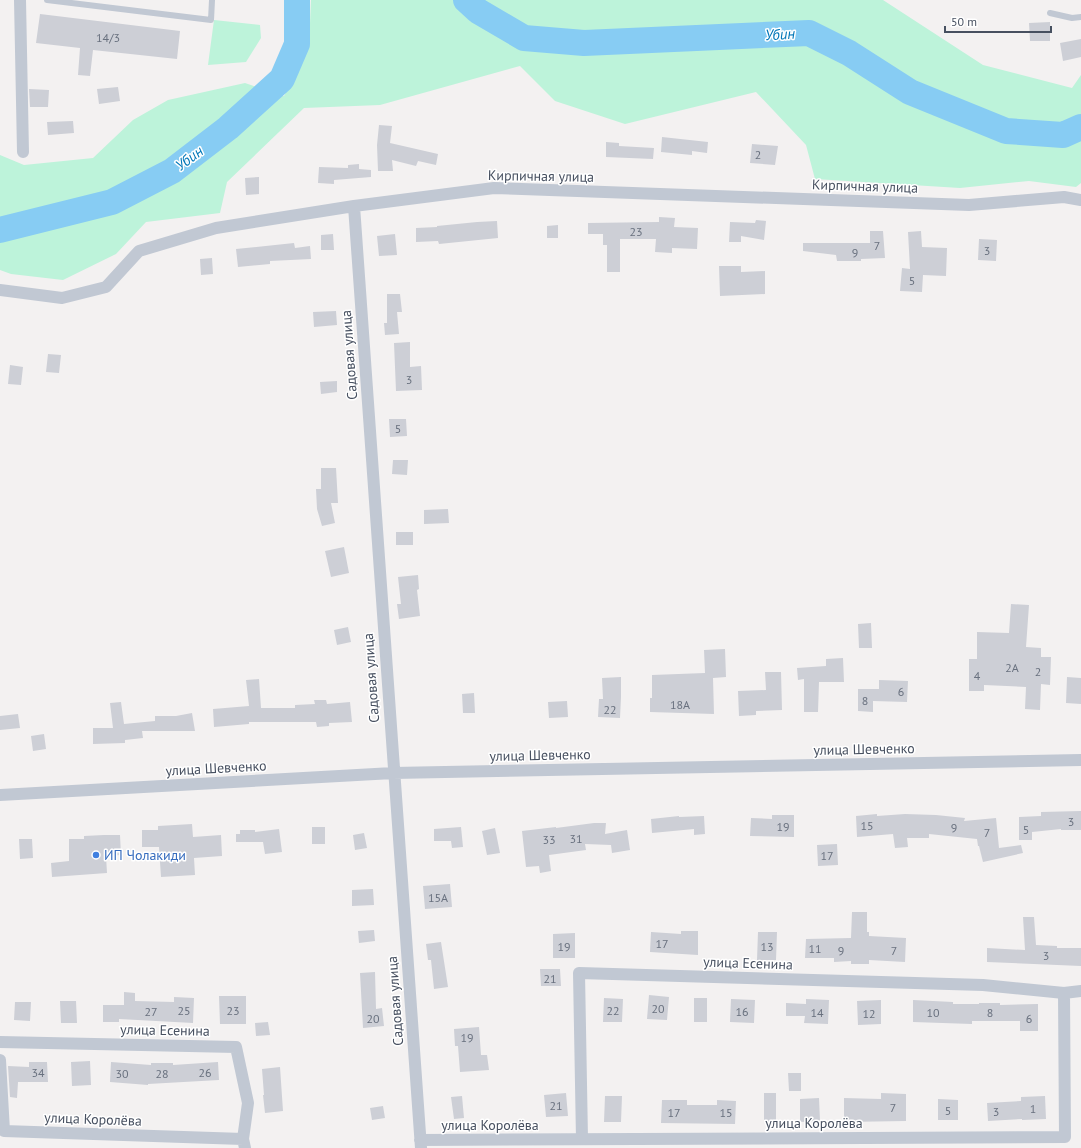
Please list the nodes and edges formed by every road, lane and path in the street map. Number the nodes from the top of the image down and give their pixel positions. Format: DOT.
graph roads {
  1 [pos="20,0"];
  2 [pos="47,0"];
  3 [pos="212,0"];
  4 [pos="74,2"];
  5 [pos="1050,13"];
  6 [pos="1081,17"];
  7 [pos="23,152"];
  8 [pos="1081,200"];
  9 [pos="354,206"];
  10 [pos="0,290"];
  11 [pos="1081,760"];
  12 [pos="393,773"];
  13 [pos="0,795"];
  14 [pos="1081,991"];
  15 [pos="1064,993"];
  16 [pos="0,1042"];
  17 [pos="0,1060"];
  18 [pos="582,1139"];
  19 [pos="244,1143"];
  20 [pos="420,1144"];
  1 -- 7 [label="street"];
  2 -- 4 [label="lane"];
  3 -- 4 [label="lane"];
  5 -- 6 [label="lane"];
  8 -- 9 [label="street, Кирпичная улица"];
  9 -- 10 [label="street, Кирпичная улица"];
  9 -- 12 [label="street, Садовая улица"];
  11 -- 12 [label="street, улица Шевченко"];
  12 -- 13 [label="street, улица Шевченко"];
  12 -- 20 [label="street, Садовая улица"];
  14 -- 15 [label="street, улица Есенина"];
  15 -- 18 [label="street, улица Королёва"];
  15 -- 18 [label="street, улица Есенина"];
  16 -- 19 [label="street, улица Есенина"];
  17 -- 19 [label="street, улица Королёва"];
  18 -- 20 [label="street, улица Королёва"];
}
